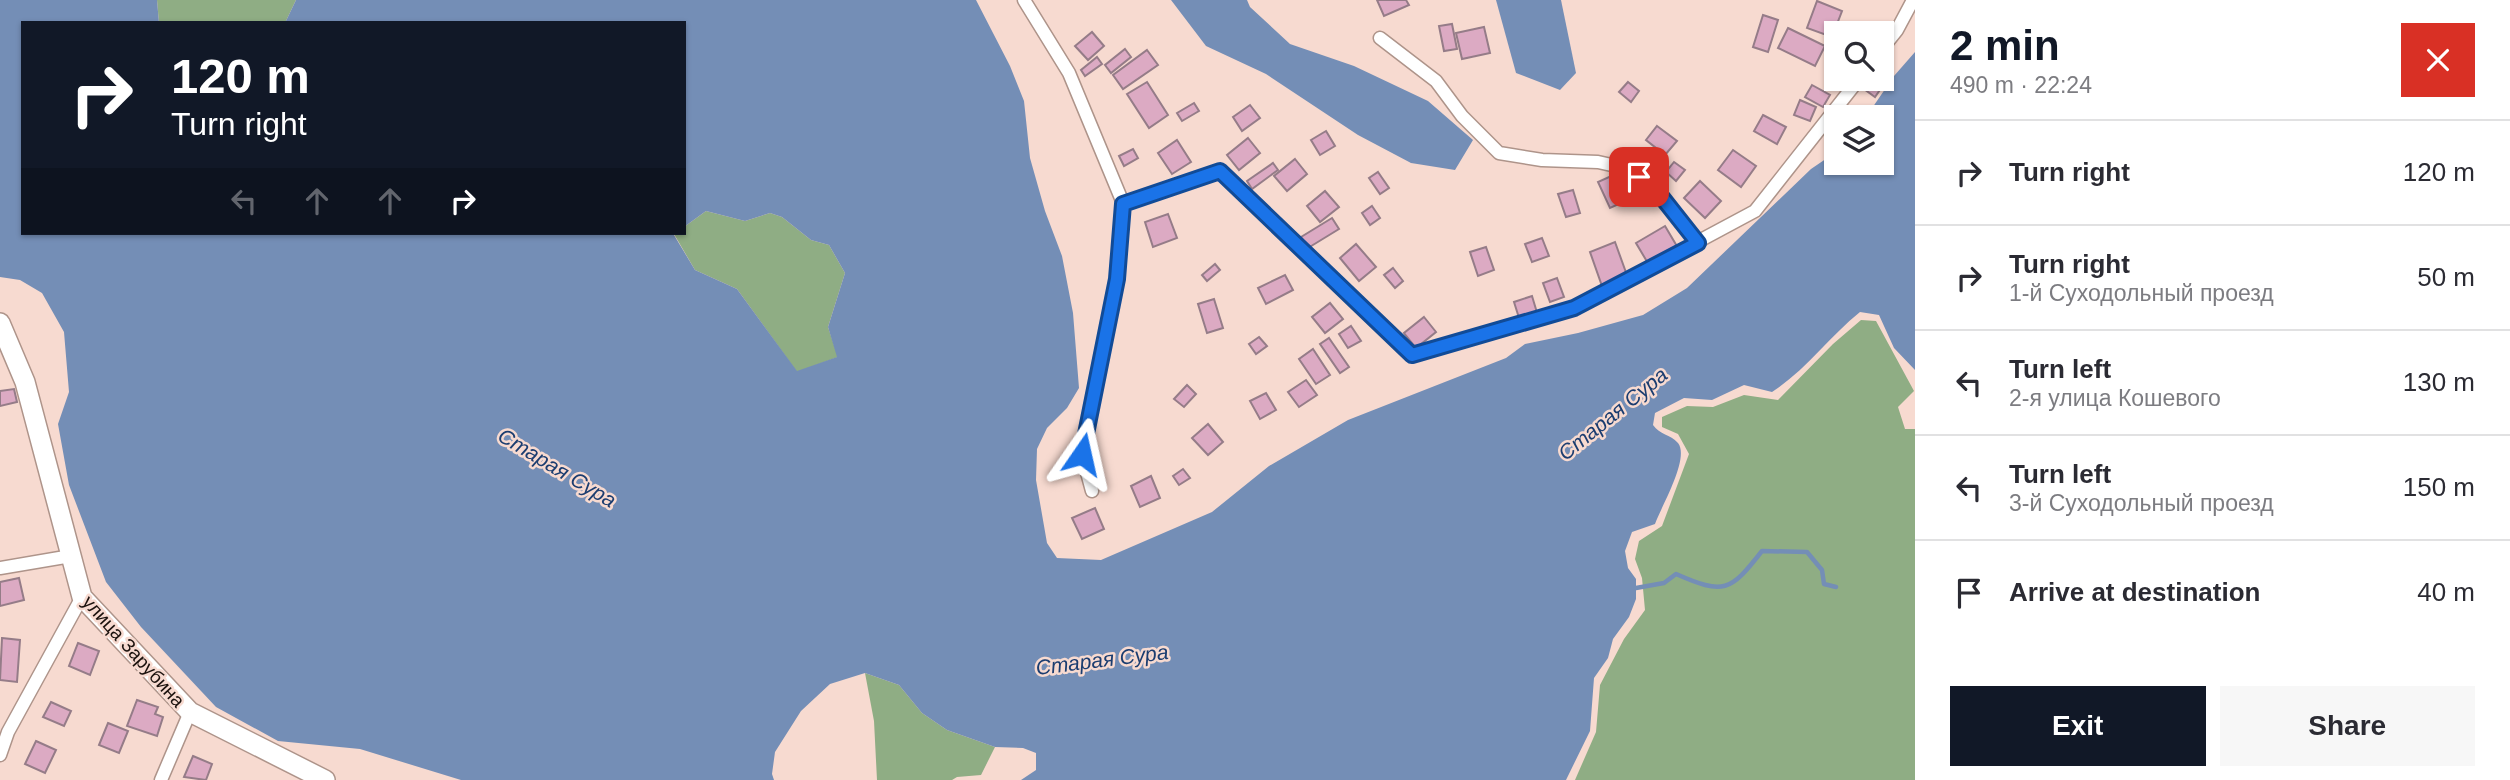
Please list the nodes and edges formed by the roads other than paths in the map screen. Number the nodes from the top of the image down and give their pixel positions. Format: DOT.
graph roads {
  1 [pos="1024,0"];
  2 [pos="1913,0"];
  3 [pos="1894,34"];
  4 [pos="1380,38"];
  5 [pos="1850,91"];
  6 [pos="1123,204"];
  7 [pos="1698,243"];
  8 [pos="0,323"];
  9 [pos="1092,491"];
  10 [pos="71,556"];
  11 [pos="0,568"];
  12 [pos="82,597"];
  13 [pos="190,712"];
  14 [pos="4,732"];
  15 [pos="0,755"];
  16 [pos="161,780"];
  17 [pos="325,780"];
  1 -- 6 [label="street"];
  2 -- 3 [label="street"];
  4 -- 7 [label="street"];
  5 -- 7 [label="street"];
  6 -- 7 [label="street"];
  6 -- 9 [label="street"];
  8 -- 10 [label="street, улица Зарубина"];
  10 -- 11 [label="street"];
  10 -- 12 [label="street, улица Зарубина"];
  12 -- 13 [label="street, улица Зарубина"];
  12 -- 14 [label="street"];
  13 -- 16 [label="street"];
  13 -- 17 [label="street, улица Зарубина"];
  14 -- 15 [label="street"];
}
